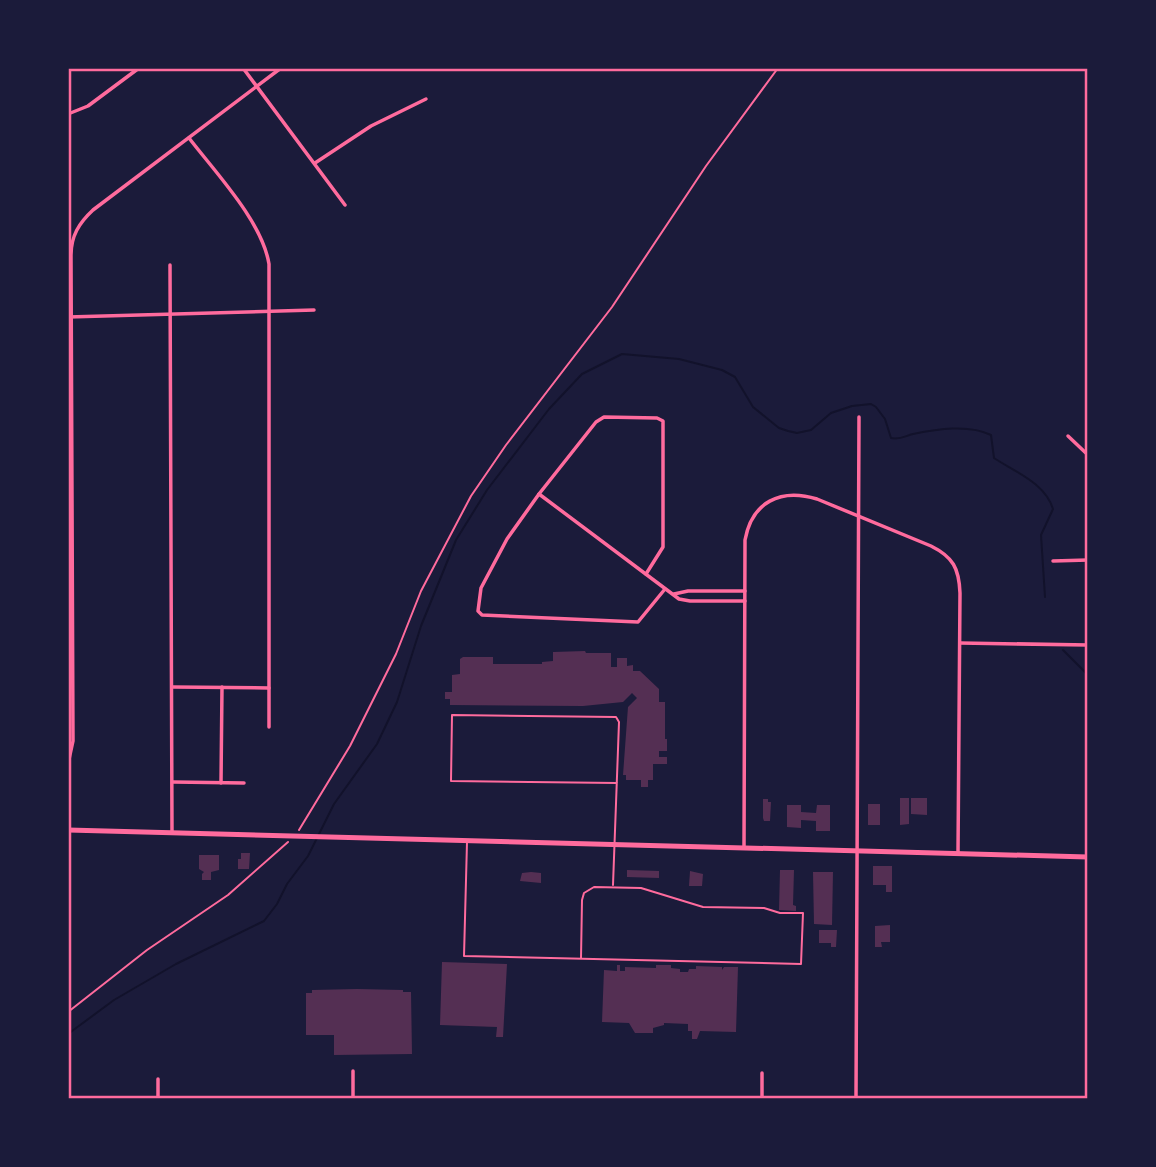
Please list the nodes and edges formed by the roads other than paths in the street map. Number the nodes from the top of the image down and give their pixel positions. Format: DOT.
graph roads {
  1 [pos="139,68"];
  2 [pos="243,68"];
  3 [pos="281,68"];
  4 [pos="257,86"];
  5 [pos="426,99"];
  6 [pos="68,114"];
  7 [pos="188,138"];
  8 [pos="315,163"];
  9 [pos="345,205"];
  10 [pos="170,265"];
  11 [pos="314,310"];
  12 [pos="270,312"];
  13 [pos="171,315"];
  14 [pos="70,317"];
  15 [pos="859,417"];
  16 [pos="1068,436"];
  17 [pos="1088,455"];
  18 [pos="539,494"];
  19 [pos="858,516"];
  20 [pos="1088,560"];
  21 [pos="1053,561"];
  22 [pos="646,574"];
  23 [pos="665,589"];
  24 [pos="745,591"];
  25 [pos="674,594"];
  26 [pos="745,601"];
  27 [pos="960,643"];
  28 [pos="1088,645"];
  29 [pos="173,687"];
  30 [pos="222,687"];
  31 [pos="270,688"];
  32 [pos="269,727"];
  33 [pos="68,764"];
  34 [pos="173,782"];
  35 [pos="221,783"];
  36 [pos="244,783"];
  37 [pos="617,783"];
  38 [pos="68,830"];
  39 [pos="172,832"];
  40 [pos="467,840"];
  41 [pos="614,844"];
  42 [pos="744,848"];
  43 [pos="857,851"];
  44 [pos="958,853"];
  45 [pos="1088,857"];
  46 [pos="612,887"];
  47 [pos="581,958"];
  48 [pos="353,1071"];
  49 [pos="762,1073"];
  50 [pos="158,1079"];
  51 [pos="158,1099"];
  52 [pos="353,1099"];
  53 [pos="762,1099"];
  54 [pos="856,1099"];
  1 -- 6 [label="street"];
  2 -- 4 [label="street"];
  3 -- 4 [label="street"];
  4 -- 7 [label="street"];
  4 -- 8 [label="street"];
  5 -- 8 [label="street"];
  7 -- 12 [label="street"];
  7 -- 14 [label="street"];
  8 -- 9 [label="street"];
  10 -- 13 [label="street"];
  11 -- 12 [label="street"];
  12 -- 13 [label="street"];
  12 -- 31 [label="street"];
  13 -- 14 [label="street"];
  13 -- 29 [label="street"];
  14 -- 33 [label="street"];
  15 -- 19 [label="street"];
  16 -- 17 [label="street"];
  18 -- 22 [label="street"];
  18 -- 22 [label="street"];
  18 -- 23 [label="street"];
  19 -- 24 [label="street"];
  19 -- 27 [label="street"];
  19 -- 43 [label="street"];
  20 -- 21 [label="street"];
  22 -- 23 [label="street"];
  23 -- 25 [label="street"];
  24 -- 25 [label="street"];
  24 -- 26 [label="street"];
  25 -- 26 [label="street"];
  26 -- 42 [label="street"];
  27 -- 28 [label="street"];
  27 -- 44 [label="street"];
  29 -- 30 [label="street"];
  29 -- 34 [label="street"];
  30 -- 31 [label="street"];
  30 -- 35 [label="street"];
  31 -- 32 [label="street"];
  34 -- 35 [label="street"];
  34 -- 39 [label="street"];
  35 -- 36 [label="street"];
  37 -- 37 [label="lane"];
  37 -- 41 [label="lane"];
  38 -- 39 [label="main road"];
  39 -- 40 [label="main road"];
  40 -- 41 [label="main road"];
  40 -- 47 [label="lane"];
  41 -- 42 [label="main road"];
  41 -- 46 [label="lane"];
  42 -- 43 [label="main road"];
  43 -- 44 [label="main road"];
  43 -- 54 [label="street"];
  44 -- 45 [label="main road"];
  46 -- 47 [label="lane"];
  46 -- 47 [label="lane"];
  48 -- 52 [label="street"];
  49 -- 53 [label="street"];
  50 -- 51 [label="street"];
}
